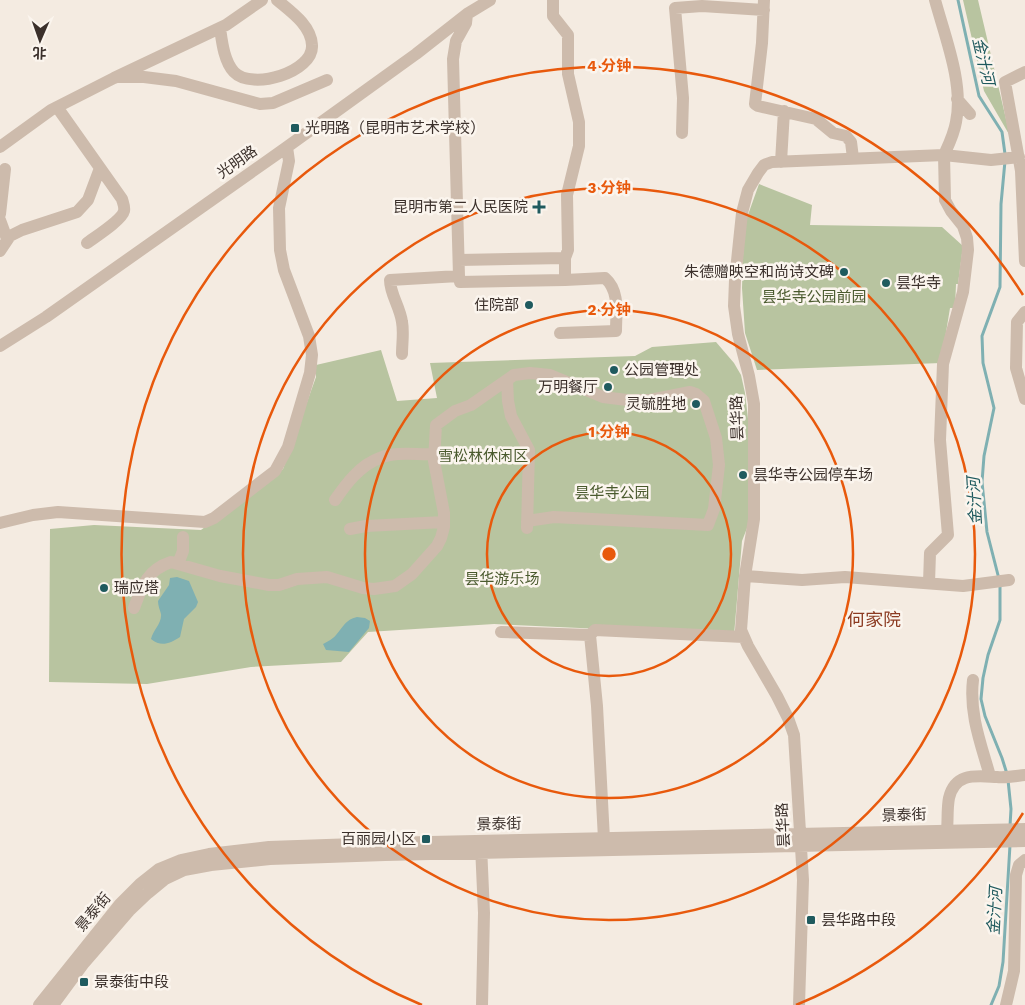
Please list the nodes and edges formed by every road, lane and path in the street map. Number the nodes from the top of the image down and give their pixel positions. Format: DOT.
graph roads {
  1 [pos="262,0"];
  2 [pos="277,0"];
  3 [pos="490,0"];
  4 [pos="553,0"];
  5 [pos="935,0"];
  6 [pos="675,4"];
  7 [pos="764,5"];
  8 [pos="467,14"];
  9 [pos="220,28"];
  10 [pos="1025,72"];
  11 [pos="114,78"];
  12 [pos="328,80"];
  13 [pos="957,99"];
  14 [pos="54,109"];
  15 [pos="784,111"];
  16 [pos="970,114"];
  17 [pos="682,133"];
  18 [pos="287,146"];
  19 [pos="0,147"];
  20 [pos="944,155"];
  21 [pos="1019,157"];
  22 [pos="853,158"];
  23 [pos="781,162"];
  24 [pos="100,168"];
  25 [pos="5,170"];
  26 [pos="0,214"];
  27 [pos="0,220"];
  28 [pos="7,239"];
  29 [pos="87,243"];
  30 [pos="0,251"];
  31 [pos="565,258"];
  32 [pos="459,260"];
  33 [pos="1025,261"];
  34 [pos="459,276"];
  35 [pos="565,280"];
  36 [pos="1025,312"];
  37 [pos="1025,324"];
  38 [pos="560,333"];
  39 [pos="0,346"];
  40 [pos="402,354"];
  41 [pos="1025,373"];
  42 [pos="507,380"];
  43 [pos="1025,399"];
  44 [pos="434,454"];
  45 [pos="335,500"];
  46 [pos="444,522"];
  47 [pos="0,523"];
  48 [pos="350,529"];
  49 [pos="184,537"];
  50 [pos="178,564"];
  51 [pos="745,576"];
  52 [pos="1009,580"];
  53 [pos="928,583"];
  54 [pos="134,608"];
  55 [pos="501,632"];
  56 [pos="590,635"];
  57 [pos="744,638"];
  58 [pos="973,680"];
  59 [pos="1019,776"];
  60 [pos="994,777"];
  61 [pos="947,830"];
  62 [pos="992,835"];
  63 [pos="1023,835"];
  64 [pos="604,838"];
  65 [pos="800,840"];
  66 [pos="482,847"];
  67 [pos="1025,860"];
  68 [pos="40,1005"];
  69 [pos="53,1005"];
  70 [pos="482,1005"];
  71 [pos="799,1005"];
  72 [pos="1006,1005"];
  1 -- 9 [label="street"];
  2 -- 9 [label="street"];
  3 -- 8 [label="street, 光明路"];
  4 -- 31 [label="street"];
  5 -- 13 [label="street"];
  6 -- 7 [label="street"];
  6 -- 17 [label="street"];
  7 -- 15 [label="street"];
  8 -- 18 [label="street, 光明路"];
  8 -- 32 [label="street"];
  9 -- 11 [label="street"];
  10 -- 21 [label="street"];
  11 -- 12 [label="street"];
  11 -- 14 [label="street"];
  13 -- 16 [label="street"];
  13 -- 20 [label="street"];
  14 -- 19 [label="street"];
  14 -- 24 [label="street"];
  15 -- 22 [label="street"];
  15 -- 23 [label="street"];
  18 -- 39 [label="street, 光明路"];
  18 -- 47 [label="street"];
  20 -- 21 [label="street, 昙华路"];
  20 -- 22 [label="street, 昙华路"];
  20 -- 53 [label="street"];
  21 -- 33 [label="street"];
  22 -- 23 [label="street, 昙华路"];
  23 -- 51 [label="street, 昙华路"];
  24 -- 28 [label="street"];
  24 -- 29 [label="street"];
  25 -- 26 [label="street"];
  27 -- 28 [label="street"];
  28 -- 30 [label="street"];
  31 -- 32 [label="street"];
  31 -- 35 [label="street"];
  32 -- 34 [label="street"];
  34 -- 35 [label="street"];
  34 -- 40 [label="street"];
  35 -- 38 [label="street"];
  36 -- 43 [label="street"];
  37 -- 41 [label="street"];
  42 -- 42 [label="street"];
  42 -- 44 [label="street"];
  44 -- 45 [label="street"];
  44 -- 46 [label="street"];
  46 -- 48 [label="street"];
  46 -- 50 [label="street"];
  49 -- 50 [label="street"];
  50 -- 54 [label="street"];
  51 -- 53 [label="street"];
  51 -- 57 [label="street, 昙华路"];
  52 -- 53 [label="street"];
  55 -- 56 [label="street"];
  56 -- 57 [label="street"];
  56 -- 64 [label="street"];
  57 -- 65 [label="street, 昙华路"];
  58 -- 60 [label="street"];
  59 -- 60 [label="street"];
  60 -- 61 [label="street"];
  61 -- 62 [label="street, 景泰街"];
  61 -- 65 [label="street, 景泰街"];
  62 -- 63 [label="street, 景泰街"];
  62 -- 65 [label="street, 景泰街"];
  64 -- 65 [label="street, 景泰街"];
  64 -- 66 [label="street, 景泰街"];
  65 -- 66 [label="street, 景泰街"];
  65 -- 71 [label="street, 昙华路"];
  66 -- 68 [label="street, 景泰街"];
  66 -- 69 [label="street, 景泰街"];
  66 -- 70 [label="street"];
  67 -- 72 [label="street"];
}
